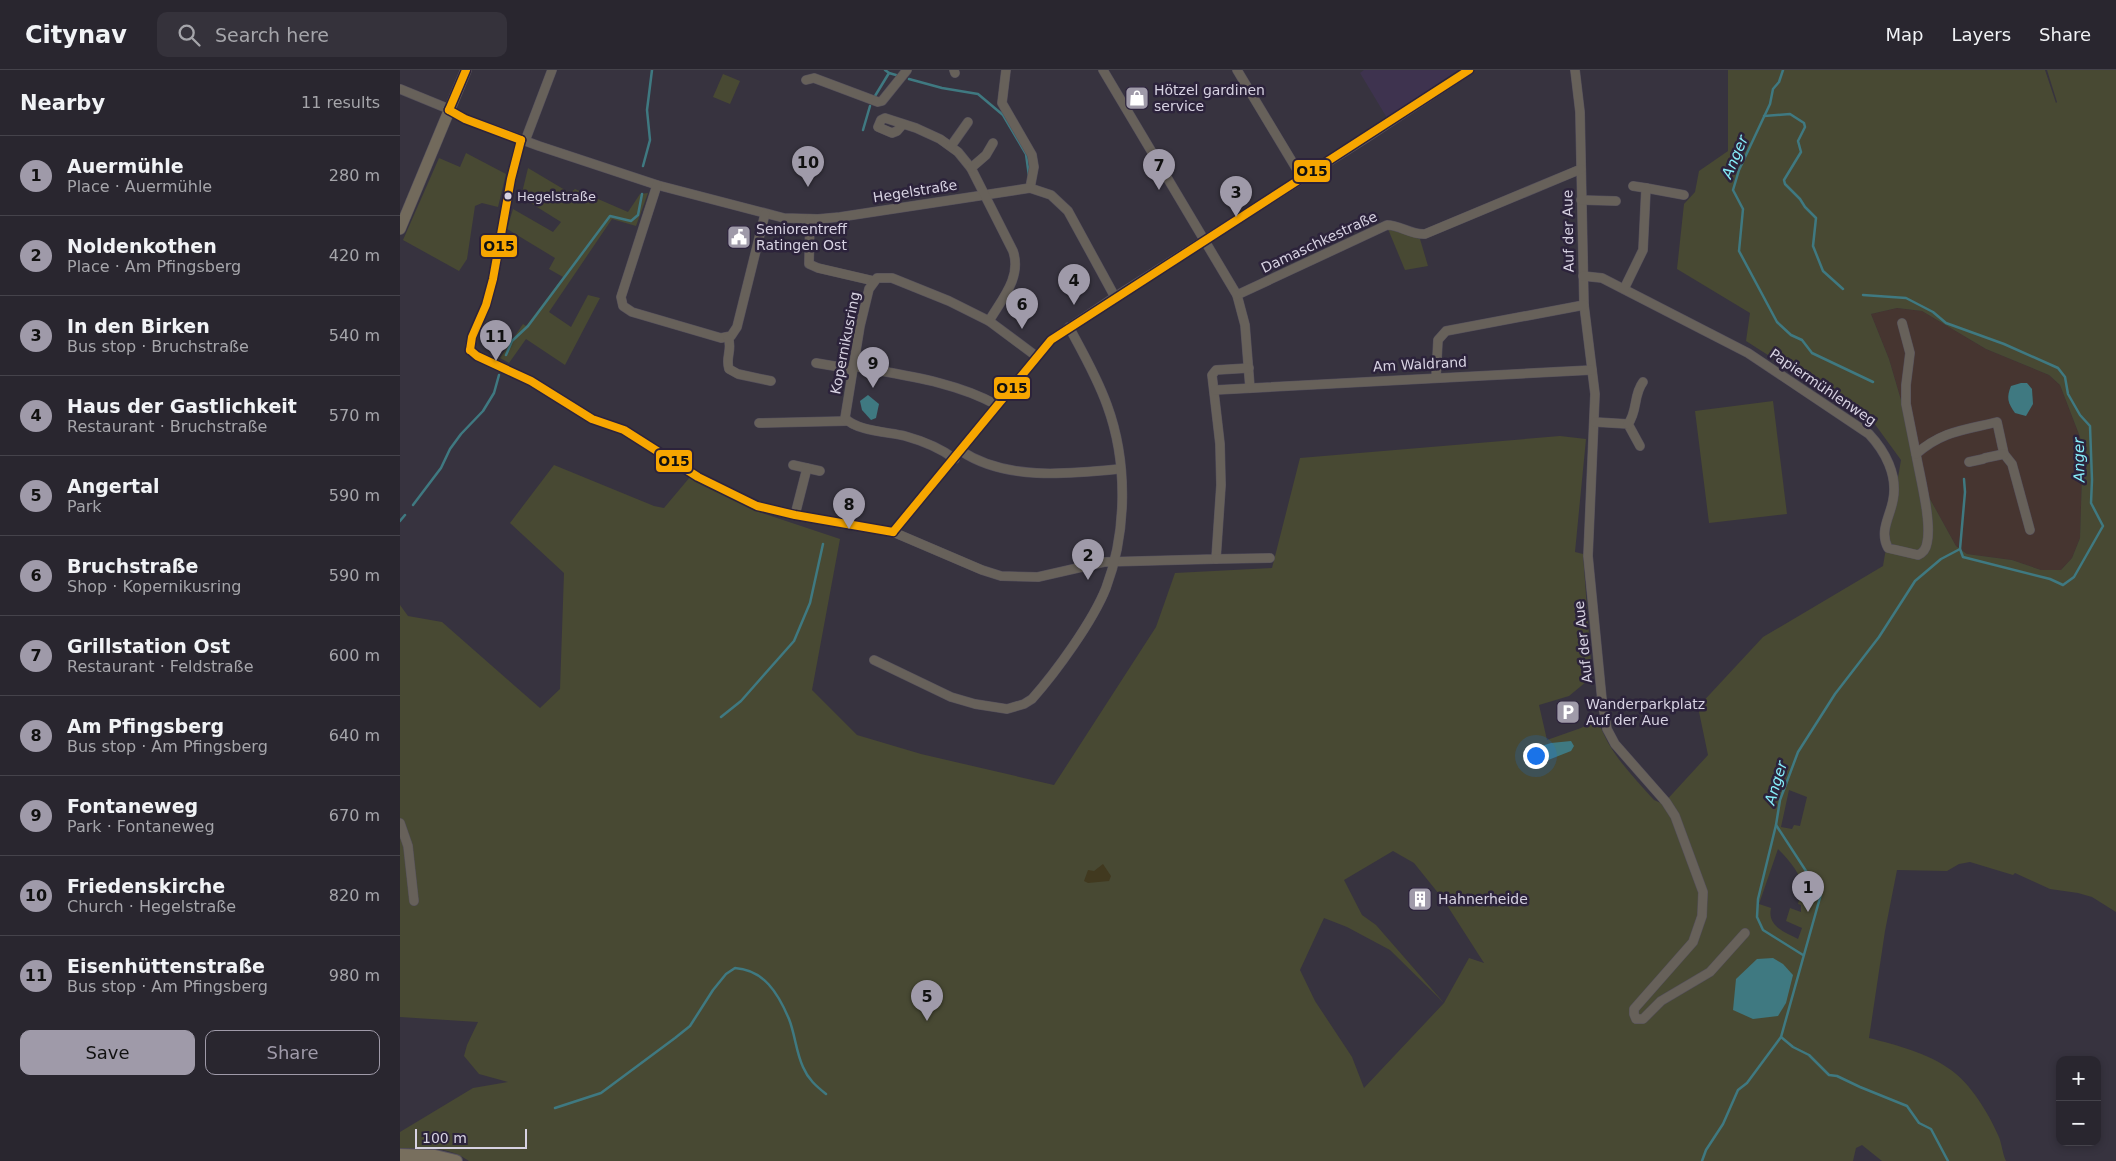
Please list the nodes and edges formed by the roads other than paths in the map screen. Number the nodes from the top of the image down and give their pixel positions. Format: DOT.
graph roads {
  1 [pos="466,70"];
  2 [pos="552,70"];
  3 [pos="907,70"];
  4 [pos="1006,70"];
  5 [pos="1103,70"];
  6 [pos="1237,70"];
  7 [pos="1468,70"];
  8 [pos="1575,70"];
  9 [pos="806,80"];
  10 [pos="400,89"];
  11 [pos="450,110"];
  12 [pos="968,122"];
  13 [pos="903,124"];
  14 [pos="523,141"];
  15 [pos="993,143"];
  16 [pos="951,146"];
  17 [pos="971,168"];
  18 [pos="1581,169"];
  19 [pos="1302,178"];
  20 [pos="657,185"];
  21 [pos="1633,186"];
  22 [pos="1030,188"];
  23 [pos="1646,188"];
  24 [pos="983,194"];
  25 [pos="1684,195"];
  26 [pos="1582,200"];
  27 [pos="1616,201"];
  28 [pos="765,214"];
  29 [pos="810,219"];
  30 [pos="400,230"];
  31 [pos="1204,241"];
  32 [pos="1582,276"];
  33 [pos="874,281"];
  34 [pos="1624,289"];
  35 [pos="1237,295"];
  36 [pos="1115,297"];
  37 [pos="1584,305"];
  38 [pos="989,321"];
  39 [pos="1902,323"];
  40 [pos="1069,327"];
  41 [pos="728,337"];
  42 [pos="1036,356"];
  43 [pos="816,363"];
  44 [pos="853,368"];
  45 [pos="1249,368"];
  46 [pos="1592,370"];
  47 [pos="1436,377"];
  48 [pos="771,381"];
  49 [pos="1642,382"];
  50 [pos="1250,388"];
  51 [pos="1214,390"];
  52 [pos="997,405"];
  53 [pos="847,421"];
  54 [pos="1595,422"];
  55 [pos="759,423"];
  56 [pos="1628,424"];
  57 [pos="1640,446"];
  58 [pos="961,451"];
  59 [pos="1916,454"];
  60 [pos="2004,454"];
  61 [pos="954,459"];
  62 [pos="1969,462"];
  63 [pos="793,465"];
  64 [pos="807,468"];
  65 [pos="1120,469"];
  66 [pos="820,471"];
  67 [pos="796,515"];
  68 [pos="2030,530"];
  69 [pos="893,532"];
  70 [pos="1270,558"];
  71 [pos="1216,559"];
  72 [pos="1113,562"];
  73 [pos="874,660"];
  74 [pos="400,823"];
  75 [pos="414,901"];
  76 [pos="1745,933"];
  77 [pos="400,1155"];
  78 [pos="456,1161"];
  1 -- 11 [label="main road"];
  2 -- 14 [label="street"];
  3 -- 9 [label="street"];
  4 -- 22 [label="street"];
  5 -- 31 [label="street"];
  6 -- 19 [label="street"];
  7 -- 19 [label="street"];
  8 -- 18 [label="street, Auf der Aue"];
  10 -- 11 [label="street, Hegelstraße"];
  11 -- 14 [label="street, Hegelstraße"];
  11 -- 30 [label="main road"];
  12 -- 16 [label="street"];
  13 -- 16 [label="street"];
  14 -- 20 [label="street, Hegelstraße"];
  14 -- 67 [label="street"];
  15 -- 17 [label="street"];
  16 -- 17 [label="street"];
  17 -- 24 [label="street"];
  18 -- 26 [label="street, Auf der Aue"];
  18 -- 35 [label="street, Damaschkestraße"];
  19 -- 31 [label="street"];
  20 -- 28 [label="street, Hegelstraße"];
  20 -- 41 [label="street"];
  21 -- 23 [label="street"];
  22 -- 24 [label="street, Hegelstraße"];
  22 -- 36 [label="street"];
  23 -- 25 [label="street"];
  23 -- 34 [label="street"];
  24 -- 29 [label="street, Hegelstraße"];
  24 -- 38 [label="street"];
  26 -- 27 [label="street"];
  26 -- 32 [label="street, Auf der Aue"];
  28 -- 29 [label="street, Hegelstraße"];
  28 -- 41 [label="street"];
  29 -- 33 [label="street"];
  31 -- 35 [label="street"];
  31 -- 36 [label="street"];
  32 -- 34 [label="street, Papiermühlenweg"];
  32 -- 37 [label="street, Auf der Aue"];
  33 -- 38 [label="street, Kopernikusring"];
  33 -- 44 [label="street, Kopernikusring"];
  34 -- 59 [label="street, Papiermühlenweg"];
  35 -- 45 [label="street"];
  36 -- 40 [label="street"];
  37 -- 46 [label="street, Auf der Aue"];
  37 -- 47 [label="street"];
  38 -- 42 [label="street, Kopernikusring"];
  39 -- 59 [label="street, Papiermühlenweg"];
  40 -- 42 [label="street"];
  40 -- 65 [label="street"];
  41 -- 48 [label="street"];
  42 -- 52 [label="street"];
  43 -- 44 [label="street"];
  44 -- 52 [label="street"];
  44 -- 53 [label="street, Kopernikusring"];
  45 -- 50 [label="street"];
  45 -- 51 [label="street"];
  46 -- 47 [label="street, Am Waldrand"];
  46 -- 54 [label="street, Auf der Aue"];
  47 -- 50 [label="street, Am Waldrand"];
  49 -- 56 [label="street"];
  50 -- 51 [label="street, Am Waldrand"];
  51 -- 71 [label="street"];
  52 -- 58 [label="street"];
  53 -- 55 [label="street"];
  53 -- 61 [label="street"];
  54 -- 56 [label="street"];
  54 -- 76 [label="street, Auf der Aue"];
  56 -- 57 [label="street"];
  58 -- 61 [label="street"];
  58 -- 65 [label="street"];
  59 -- 60 [label="street"];
  60 -- 62 [label="street"];
  60 -- 68 [label="street"];
  61 -- 69 [label="street"];
  63 -- 64 [label="street"];
  64 -- 66 [label="street"];
  64 -- 67 [label="street"];
  65 -- 72 [label="street"];
  67 -- 69 [label="street"];
  69 -- 72 [label="street"];
  70 -- 71 [label="street"];
  71 -- 72 [label="street"];
  72 -- 73 [label="street"];
  74 -- 75 [label="street"];
  77 -- 78 [label="highway"];
}
